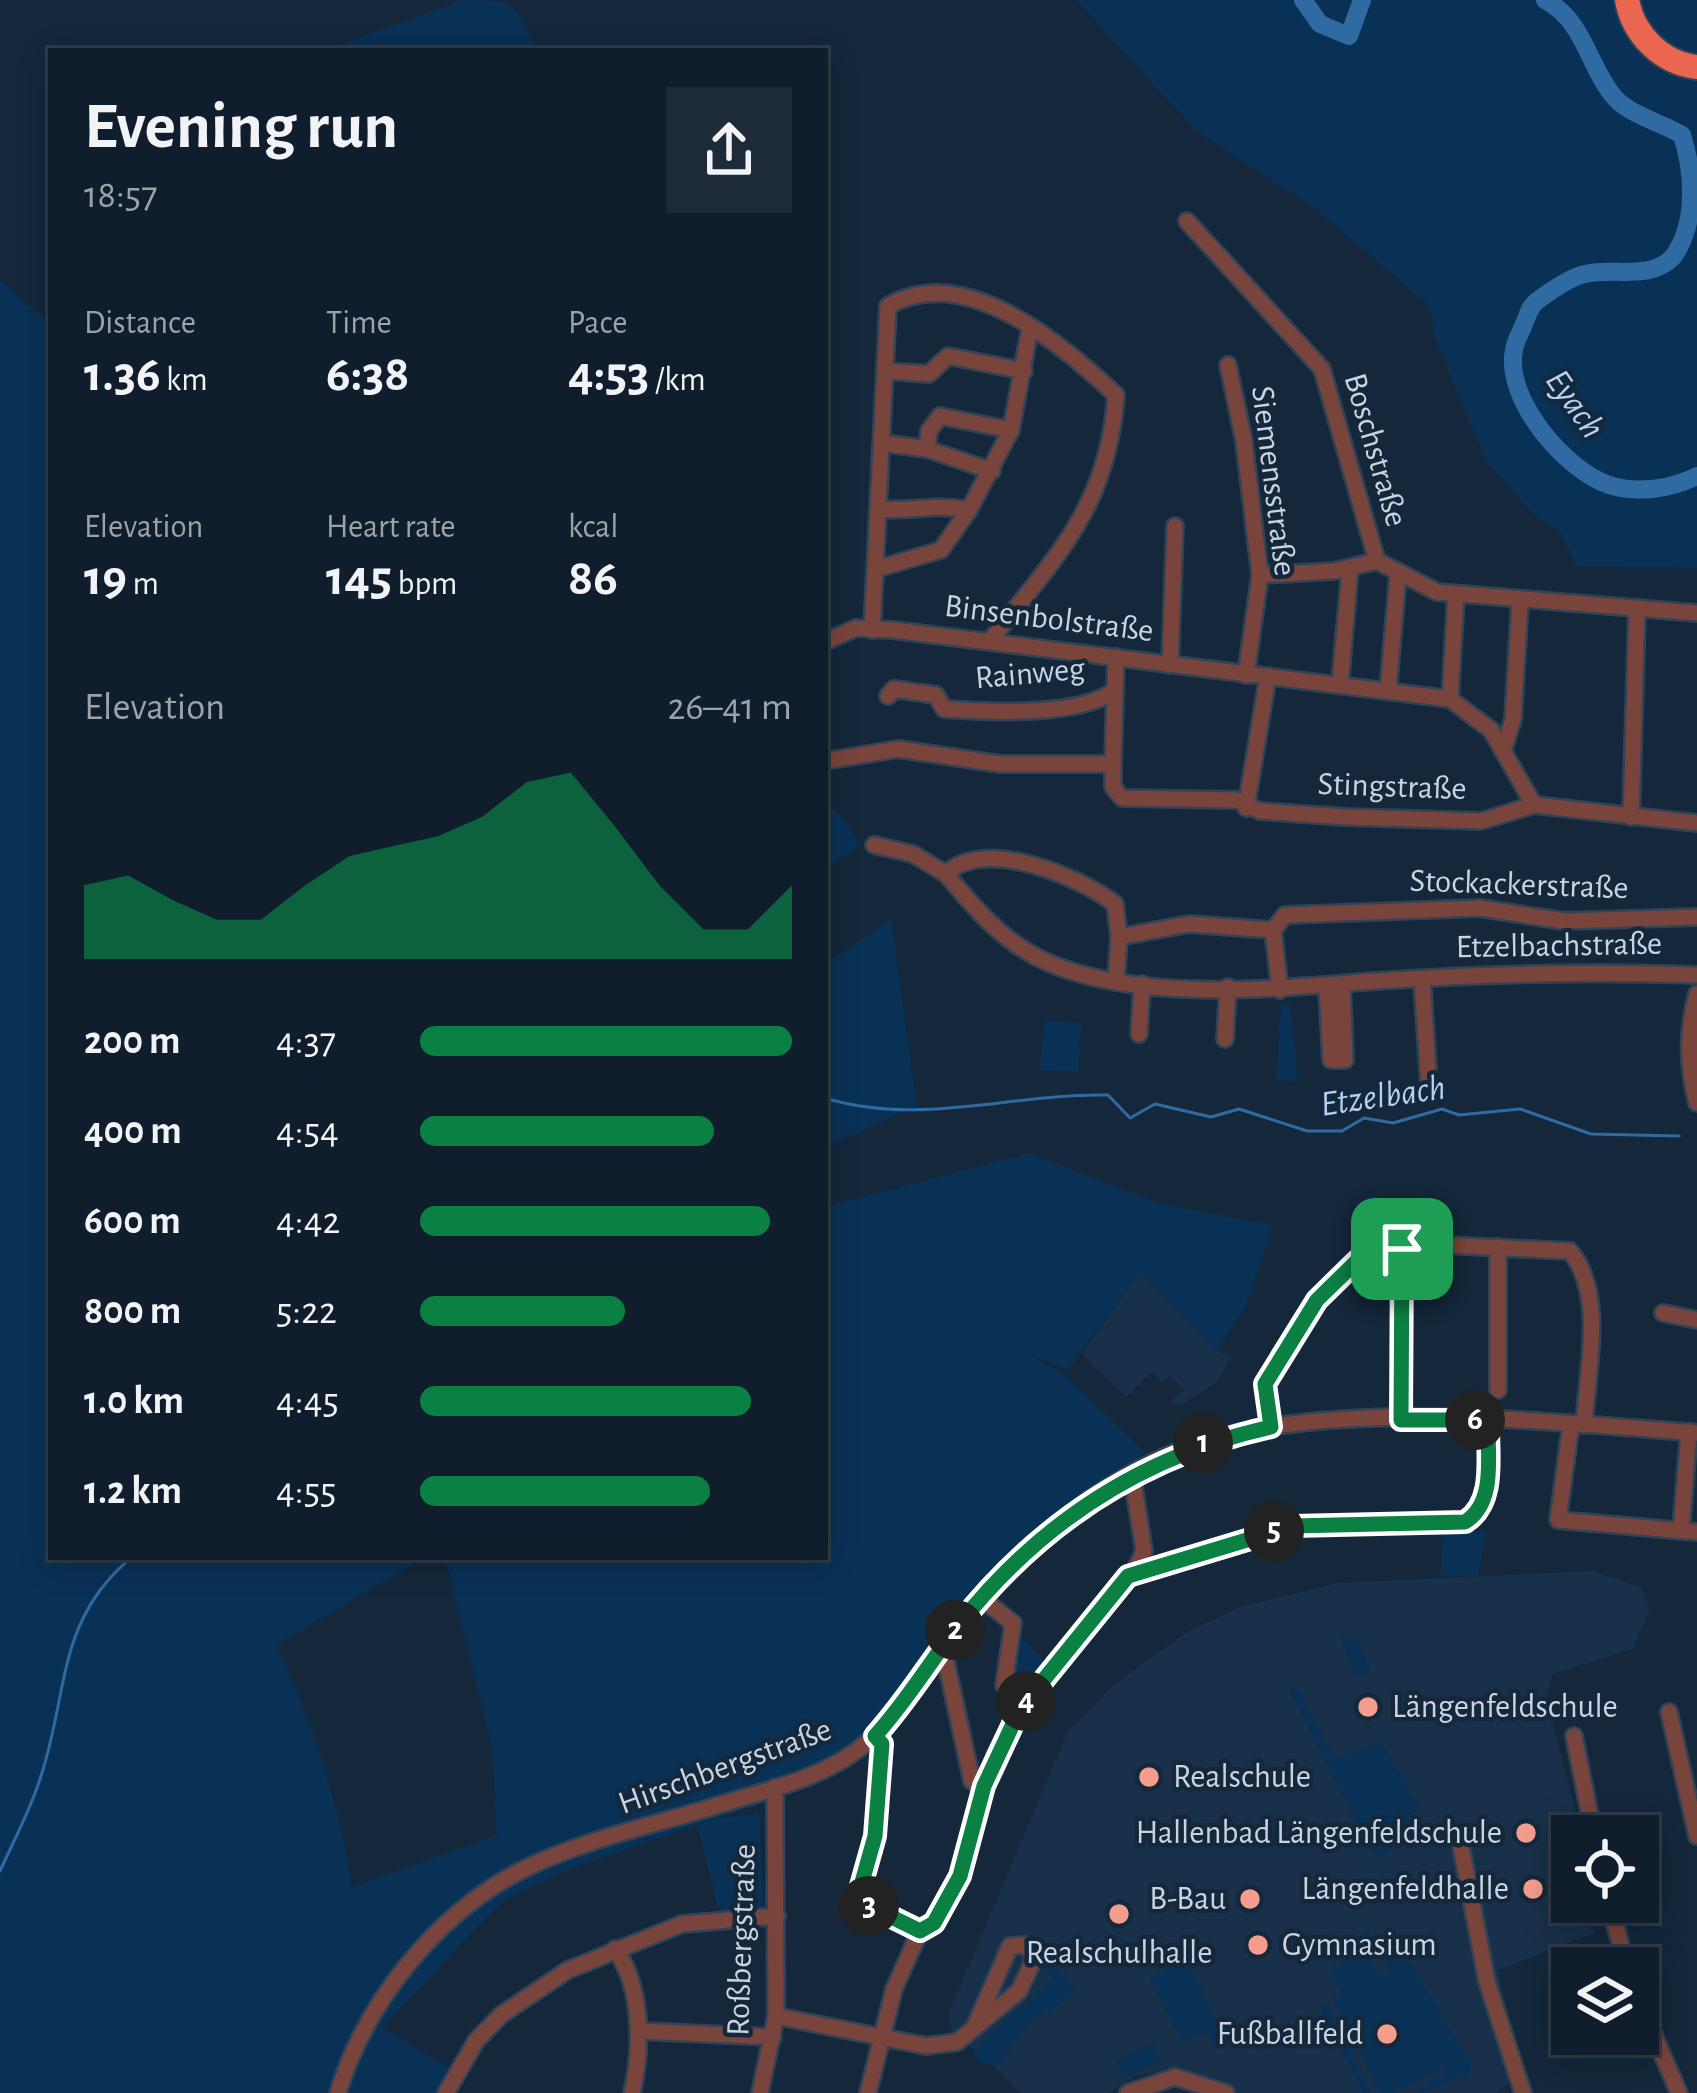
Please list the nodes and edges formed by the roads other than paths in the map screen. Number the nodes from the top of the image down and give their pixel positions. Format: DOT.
graph roads {
  1 [pos="1627,0"];
  2 [pos="1697,67"];
  3 [pos="1187,221"];
  4 [pos="1030,328"];
  5 [pos="1228,365"];
  6 [pos="886,371"];
  7 [pos="1024,371"];
  8 [pos="1011,430"];
  9 [pos="883,443"];
  10 [pos="927,449"];
  11 [pos="992,471"];
  12 [pos="879,509"];
  13 [pos="969,510"];
  14 [pos="1175,526"];
  15 [pos="1377,561"];
  16 [pos="876,569"];
  17 [pos="1350,569"];
  18 [pos="1260,575"];
  19 [pos="1397,575"];
  20 [pos="1456,594"];
  21 [pos="1520,601"];
  22 [pos="1637,608"];
  23 [pos="1697,613"];
  24 [pos="872,630"];
  25 [pos="828,640"];
  26 [pos="990,641"];
  27 [pos="1115,657"];
  28 [pos="1170,665"];
  29 [pos="1246,675"];
  30 [pos="1268,676"];
  31 [pos="1340,685"];
  32 [pos="1115,690"];
  33 [pos="1388,691"];
  34 [pos="888,696"];
  35 [pos="1450,699"];
  36 [pos="1503,751"];
  37 [pos="828,761"];
  38 [pos="1113,764"];
  39 [pos="1534,805"];
  40 [pos="1246,808"];
  41 [pos="1631,818"];
  42 [pos="1697,823"];
  43 [pos="874,845"];
  44 [pos="946,874"];
  45 [pos="1697,917"];
  46 [pos="1273,930"];
  47 [pos="1119,937"];
  48 [pos="1697,975"];
  49 [pos="1422,979"];
  50 [pos="1116,982"];
  51 [pos="1142,984"];
  52 [pos="1228,986"];
  53 [pos="1280,990"];
  54 [pos="1697,994"];
  55 [pos="1138,1034"];
  56 [pos="1225,1040"];
  57 [pos="1429,1087"];
  58 [pos="1697,1102"];
  59 [pos="1498,1247"];
  60 [pos="1402,1249"];
  61 [pos="1663,1313"];
  62 [pos="1697,1320"];
  63 [pos="1498,1390"];
  64 [pos="1401,1420"];
  65 [pos="1488,1420"];
  66 [pos="1578,1425"];
  67 [pos="1271,1427"];
  68 [pos="1693,1432"];
  69 [pos="1132,1475"];
  70 [pos="1689,1531"];
  71 [pos="1134,1573"];
  72 [pos="982,1598"];
  73 [pos="943,1648"];
  74 [pos="1020,1709"];
  75 [pos="1669,1712"];
  76 [pos="875,1736"];
  77 [pos="1574,1736"];
  78 [pos="984,1786"];
  79 [pos="775,1787"];
  80 [pos="1590,1815"];
  81 [pos="1697,1836"];
  82 [pos="1460,1841"];
  83 [pos="777,1916"];
  84 [pos="920,1931"];
  85 [pos="615,1949"];
  86 [pos="776,2016"];
  87 [pos="974,2028"];
  88 [pos="639,2031"];
  89 [pos="880,2036"];
  90 [pos="773,2037"];
  91 [pos="1659,2047"];
  92 [pos="338,2093"];
  93 [pos="448,2093"];
  94 [pos="632,2093"];
  95 [pos="760,2093"];
  96 [pos="868,2093"];
  97 [pos="1128,2093"];
  98 [pos="1226,2093"];
  99 [pos="1523,2093"];
  100 [pos="1679,2093"];
  1 -- 2 [label="highway"];
  3 -- 15 [label="street, Boschstraße"];
  4 -- 6 [label="street"];
  4 -- 7 [label="street"];
  4 -- 26 [label="street"];
  5 -- 18 [label="street, Siemensstraße"];
  6 -- 7 [label="street"];
  6 -- 9 [label="street"];
  7 -- 8 [label="street"];
  8 -- 10 [label="street"];
  8 -- 11 [label="street"];
  9 -- 10 [label="street"];
  9 -- 12 [label="street"];
  10 -- 11 [label="street"];
  11 -- 13 [label="street"];
  12 -- 13 [label="street"];
  12 -- 16 [label="street"];
  13 -- 16 [label="street"];
  14 -- 28 [label="street"];
  15 -- 17 [label="street"];
  15 -- 19 [label="street, Boschstraße"];
  16 -- 24 [label="street"];
  17 -- 18 [label="street"];
  17 -- 31 [label="street"];
  18 -- 29 [label="street, Siemensstraße"];
  19 -- 20 [label="street, Boschstraße"];
  19 -- 33 [label="street"];
  20 -- 21 [label="street, Boschstraße"];
  20 -- 35 [label="street"];
  21 -- 22 [label="street, Boschstraße"];
  21 -- 36 [label="street"];
  22 -- 23 [label="street, Boschstraße"];
  22 -- 41 [label="street"];
  24 -- 25 [label="street, Binsenbolstraße"];
  24 -- 26 [label="street, Binsenbolstraße"];
  26 -- 27 [label="street, Binsenbolstraße"];
  27 -- 28 [label="street, Binsenbolstraße"];
  27 -- 32 [label="street"];
  28 -- 29 [label="street, Binsenbolstraße"];
  29 -- 30 [label="street, Binsenbolstraße"];
  30 -- 31 [label="street, Binsenbolstraße"];
  30 -- 40 [label="street"];
  31 -- 33 [label="street, Binsenbolstraße"];
  32 -- 34 [label="street, Rainweg"];
  32 -- 38 [label="street"];
  33 -- 35 [label="street, Binsenbolstraße"];
  35 -- 36 [label="street"];
  36 -- 39 [label="street"];
  37 -- 38 [label="street"];
  38 -- 40 [label="street, Stingstraße"];
  39 -- 40 [label="street, Stingstraße"];
  39 -- 41 [label="street, Stingstraße"];
  41 -- 42 [label="street, Stingstraße"];
  43 -- 44 [label="street, Etzelbachstraße"];
  44 -- 47 [label="street"];
  44 -- 50 [label="street, Etzelbachstraße"];
  45 -- 46 [label="street, Stockackerstraße"];
  46 -- 47 [label="street"];
  46 -- 53 [label="street"];
  47 -- 50 [label="street"];
  48 -- 49 [label="street, Etzelbachstraße"];
  49 -- 53 [label="street, Etzelbachstraße"];
  49 -- 57 [label="street, Etzelbachstraße"];
  50 -- 51 [label="street, Etzelbachstraße"];
  51 -- 52 [label="street, Etzelbachstraße"];
  51 -- 55 [label="street"];
  52 -- 53 [label="street, Etzelbachstraße"];
  52 -- 56 [label="street"];
  54 -- 58 [label="street"];
  59 -- 60 [label="street"];
  59 -- 63 [label="street"];
  59 -- 66 [label="street"];
  60 -- 64 [label="street"];
  60 -- 67 [label="street"];
  61 -- 62 [label="street"];
  64 -- 65 [label="street, Hirschbergstraße"];
  64 -- 67 [label="street, Hirschbergstraße"];
  65 -- 66 [label="street, Hirschbergstraße"];
  65 -- 71 [label="street"];
  66 -- 68 [label="street, Hirschbergstraße"];
  66 -- 70 [label="street"];
  67 -- 69 [label="street, Hirschbergstraße"];
  68 -- 70 [label="street"];
  69 -- 71 [label="street"];
  69 -- 72 [label="street, Hirschbergstraße"];
  71 -- 74 [label="street"];
  72 -- 73 [label="street, Hirschbergstraße"];
  72 -- 74 [label="street"];
  73 -- 76 [label="street, Hirschbergstraße"];
  73 -- 78 [label="street"];
  74 -- 78 [label="street"];
  75 -- 81 [label="street"];
  76 -- 79 [label="street, Hirschbergstraße"];
  76 -- 84 [label="street"];
  77 -- 80 [label="street"];
  78 -- 84 [label="street"];
  79 -- 83 [label="street, Roßbergstraße"];
  79 -- 92 [label="street, Hirschbergstraße"];
  82 -- 99 [label="street"];
  83 -- 85 [label="street"];
  83 -- 86 [label="street, Roßbergstraße"];
  84 -- 89 [label="street"];
  85 -- 88 [label="street"];
  85 -- 93 [label="street"];
  86 -- 89 [label="street"];
  86 -- 90 [label="street, Roßbergstraße"];
  87 -- 87 [label="street"];
  87 -- 89 [label="street"];
  88 -- 90 [label="street"];
  88 -- 94 [label="street"];
  89 -- 96 [label="street"];
  90 -- 95 [label="street, Roßbergstraße"];
  91 -- 100 [label="street"];
  97 -- 98 [label="street"];
}
